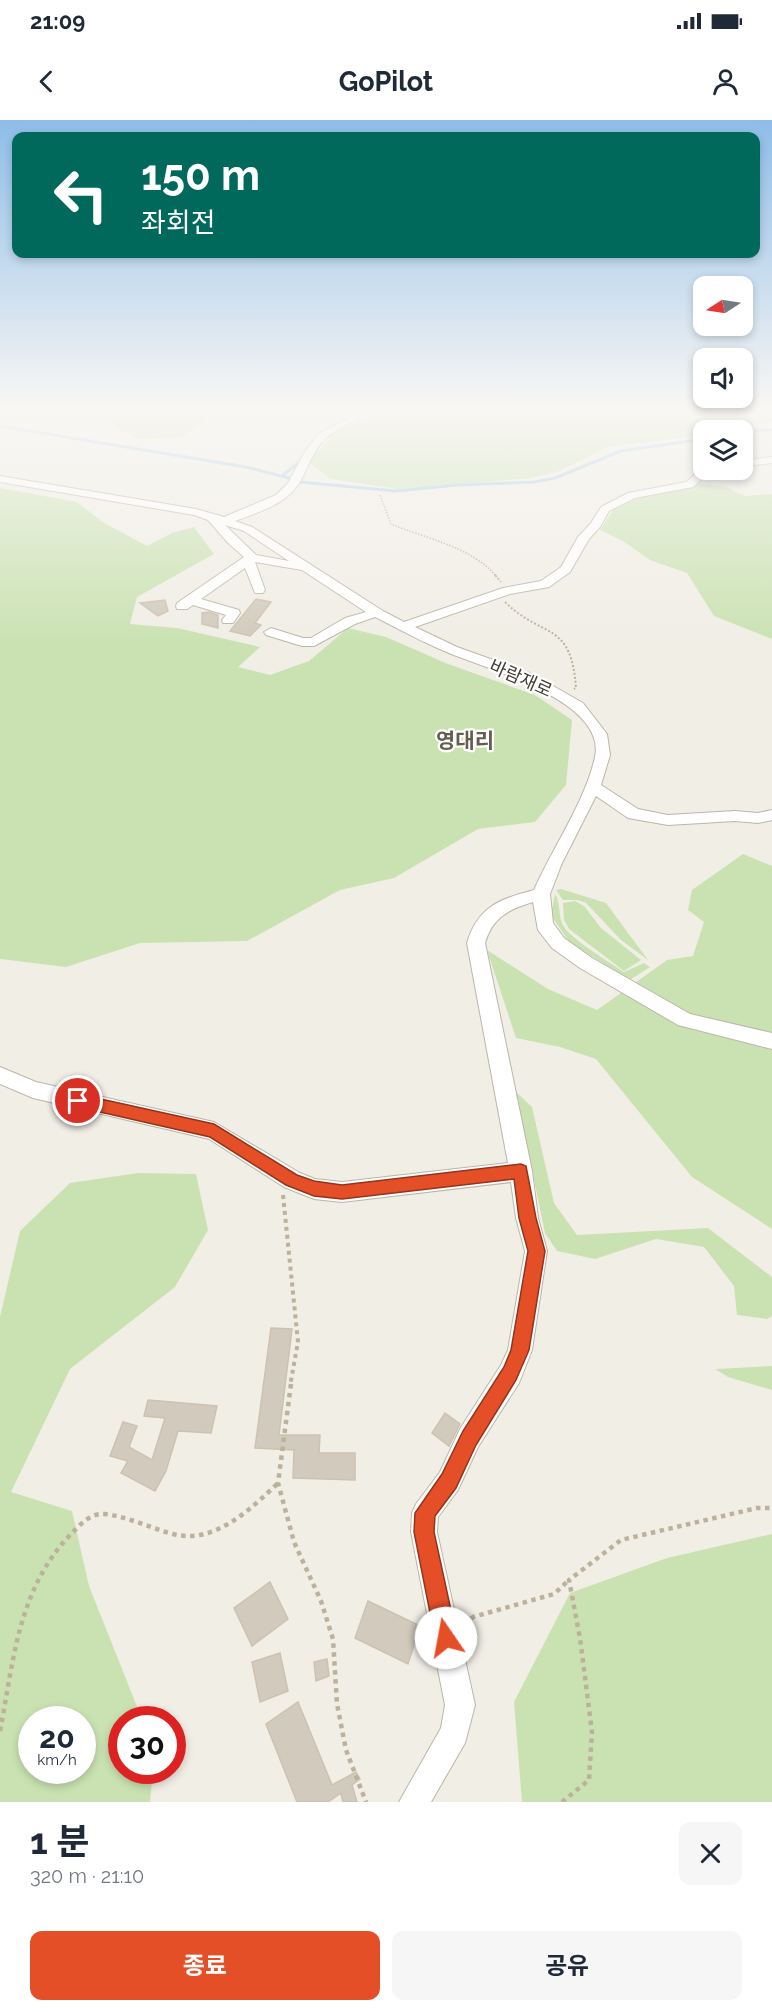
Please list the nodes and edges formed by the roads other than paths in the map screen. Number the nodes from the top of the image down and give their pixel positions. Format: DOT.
graph roads {
  1 [pos="48,486"];
  2 [pos="292,486"];
  3 [pos="680,486"];
  4 [pos="210,515"];
  5 [pos="227,520"];
  6 [pos="250,559"];
  7 [pos="310,569"];
  8 [pos="260,590"];
  9 [pos="376,613"];
  10 [pos="228,620"];
  11 [pos="404,626"];
  12 [pos="271,632"];
  13 [pos="593,787"];
  14 [pos="772,815"];
  15 [pos="541,894"];
  16 [pos="772,1041"];
  17 [pos="0,1076"];
  18 [pos="521,1171"];
  19 [pos="414,1802"];
  1 -- 4 [label="street, 바람재로"];
  2 -- 5 [label="street"];
  3 -- 11 [label="street"];
  4 -- 5 [label="street, 바람재로"];
  4 -- 6 [label="street"];
  5 -- 7 [label="street, 바람재로"];
  6 -- 7 [label="street"];
  6 -- 8 [label="street"];
  6 -- 10 [label="street"];
  7 -- 9 [label="street, 바람재로"];
  9 -- 11 [label="street, 바람재로"];
  9 -- 12 [label="street"];
  11 -- 13 [label="street, 바람재로"];
  13 -- 14 [label="street"];
  13 -- 15 [label="street, 바람재로"];
  15 -- 16 [label="street, 바람재로"];
  15 -- 18 [label="street"];
  17 -- 18 [label="street"];
  18 -- 19 [label="street"];
}
